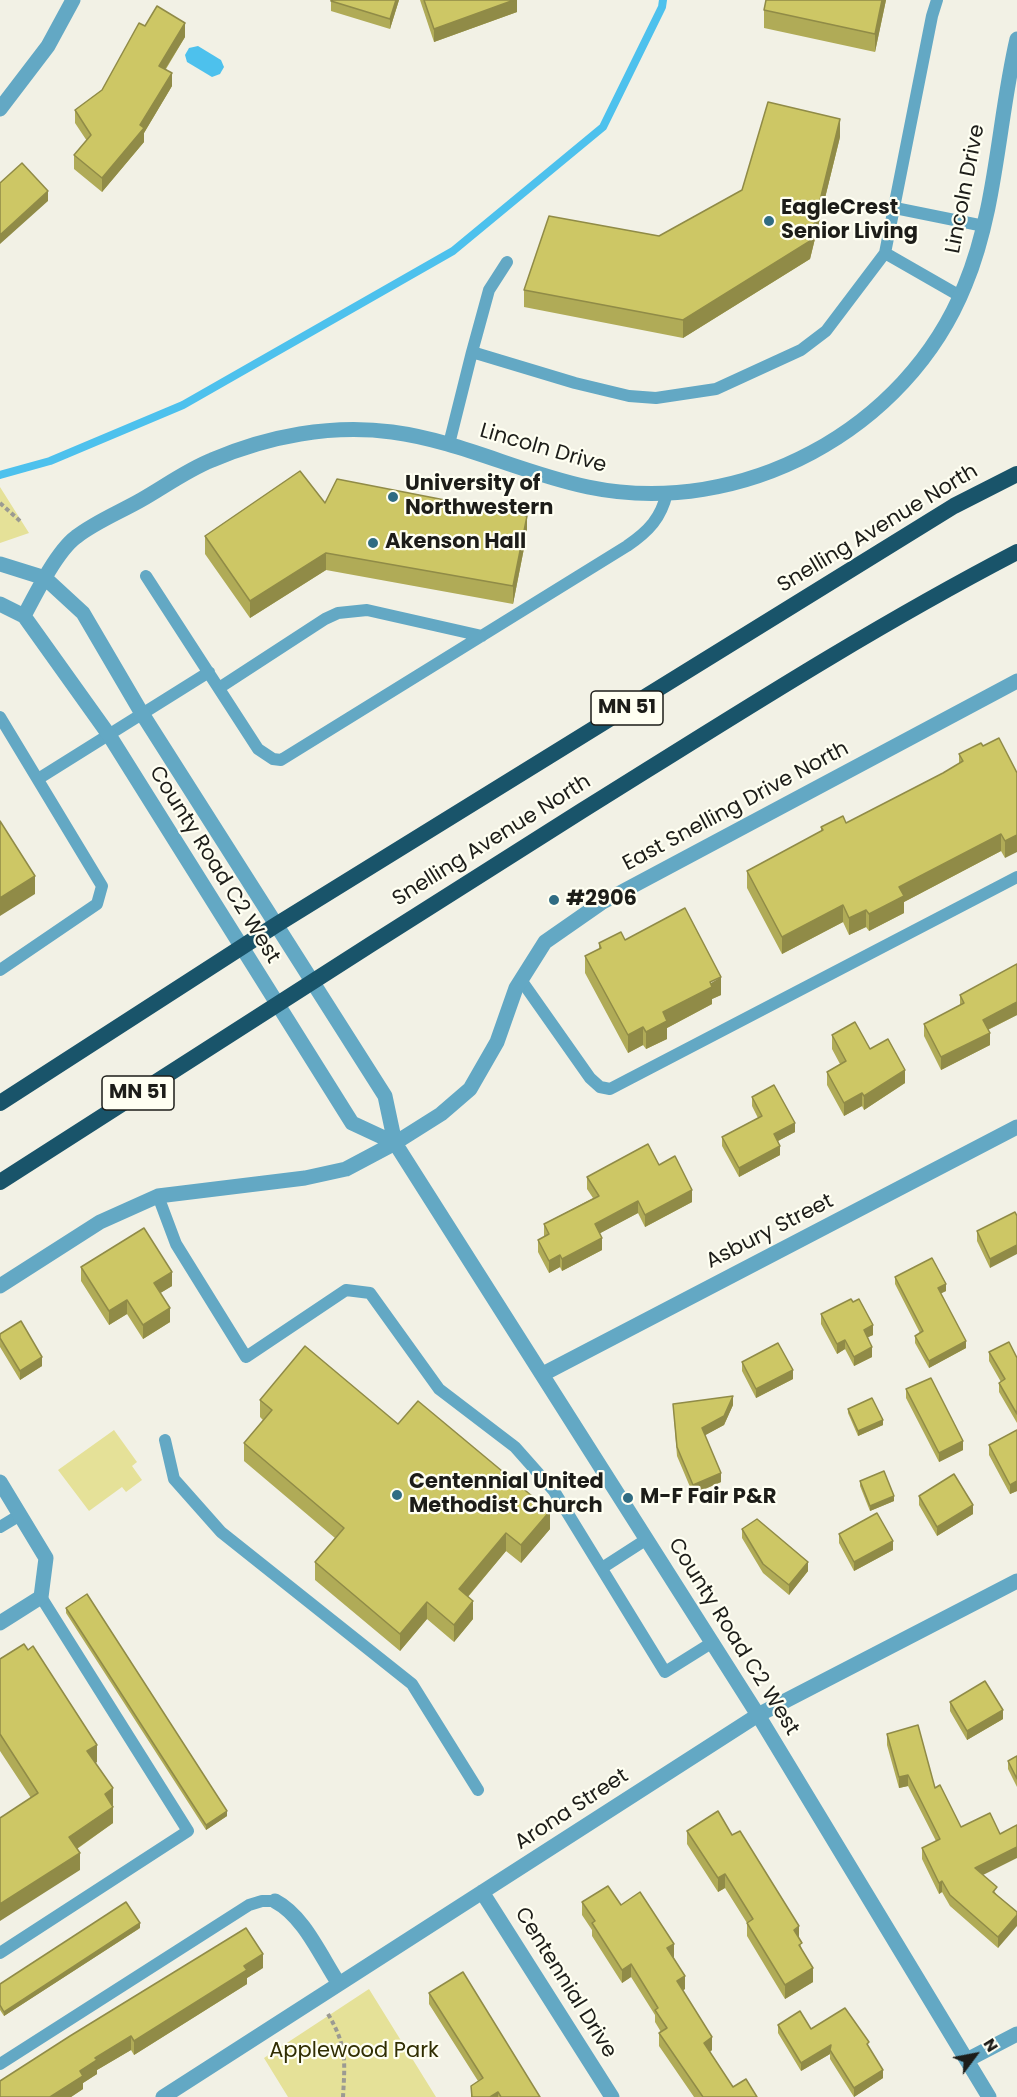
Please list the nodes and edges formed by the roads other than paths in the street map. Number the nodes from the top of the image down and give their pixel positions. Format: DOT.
graph roads {
  1 [pos="73,0"];
  2 [pos="937,0"];
  3 [pos="1017,39"];
  4 [pos="1012,82"];
  5 [pos="0,109"];
  6 [pos="895,208"];
  7 [pos="984,226"];
  8 [pos="885,253"];
  9 [pos="507,262"];
  10 [pos="960,296"];
  11 [pos="472,352"];
  12 [pos="449,444"];
  13 [pos="1017,474"];
  14 [pos="668,493"];
  15 [pos="1017,552"];
  16 [pos="0,564"];
  17 [pos="146,576"];
  18 [pos="45,578"];
  19 [pos="0,604"];
  20 [pos="24,616"];
  21 [pos="482,636"];
  22 [pos="209,672"];
  23 [pos="1017,681"];
  24 [pos="219,688"];
  25 [pos="141,712"];
  26 [pos="0,717"];
  27 [pos="109,735"];
  28 [pos="38,780"];
  29 [pos="1017,878"];
  30 [pos="276,925"];
  31 [pos="241,948"];
  32 [pos="0,970"];
  33 [pos="521,980"];
  34 [pos="311,981"];
  35 [pos="276,1004"];
  36 [pos="0,1103"];
  37 [pos="1017,1127"];
  38 [pos="395,1143"];
  39 [pos="0,1182"];
  40 [pos="158,1196"];
  41 [pos="0,1286"];
  42 [pos="543,1374"];
  43 [pos="165,1440"];
  44 [pos="0,1482"];
  45 [pos="20,1515"];
  46 [pos="0,1527"];
  47 [pos="647,1539"];
  48 [pos="602,1568"];
  49 [pos="1017,1581"];
  50 [pos="41,1597"];
  51 [pos="0,1623"];
  52 [pos="713,1642"];
  53 [pos="758,1715"];
  54 [pos="478,1790"];
  55 [pos="482,1892"];
  56 [pos="275,1901"];
  57 [pos="0,1953"];
  58 [pos="339,1984"];
  59 [pos="1017,2034"];
  60 [pos="967,2060"];
  61 [pos="0,2064"];
  62 [pos="163,2097"];
  63 [pos="612,2097"];
  64 [pos="989,2097"];
  1 -- 5 [label="street"];
  2 -- 6 [label="lane"];
  3 -- 4 [label="street, Lincoln Drive"];
  4 -- 7 [label="street, Lincoln Drive"];
  6 -- 7 [label="lane"];
  6 -- 8 [label="lane"];
  7 -- 10 [label="street, Lincoln Drive"];
  8 -- 10 [label="lane"];
  8 -- 11 [label="lane"];
  9 -- 11 [label="lane"];
  10 -- 14 [label="street, Lincoln Drive"];
  11 -- 12 [label="lane"];
  12 -- 14 [label="street, Lincoln Drive"];
  12 -- 18 [label="street, Lincoln Drive"];
  13 -- 30 [label="highway, Snelling Avenue North / MN 51"];
  14 -- 21 [label="lane"];
  15 -- 34 [label="highway, Snelling Avenue North / MN 51"];
  16 -- 18 [label="street"];
  17 -- 22 [label="lane"];
  18 -- 20 [label="street, Lincoln Drive"];
  18 -- 25 [label="street, County Road C2 West"];
  19 -- 20 [label="street, County Road C2 West"];
  20 -- 27 [label="street, County Road C2 West"];
  21 -- 24 [label="lane"];
  21 -- 24 [label="lane"];
  22 -- 24 [label="lane"];
  22 -- 25 [label="lane"];
  23 -- 33 [label="street, East Snelling Drive North"];
  25 -- 27 [label="lane"];
  25 -- 30 [label="street, County Road C2 West"];
  26 -- 28 [label="lane"];
  27 -- 28 [label="lane"];
  27 -- 31 [label="street, County Road C2 West"];
  28 -- 32 [label="lane"];
  29 -- 33 [label="lane"];
  30 -- 31 [label="highway, Snelling Avenue North / MN 51"];
  30 -- 34 [label="street, County Road C2 West"];
  31 -- 35 [label="street, County Road C2 West"];
  31 -- 36 [label="highway, Snelling Avenue North / MN 51"];
  33 -- 38 [label="street, East Snelling Drive North"];
  34 -- 35 [label="highway, Snelling Avenue North / MN 51"];
  34 -- 38 [label="street, County Road C2 West"];
  35 -- 38 [label="street, County Road C2 West"];
  35 -- 39 [label="highway, Snelling Avenue North / MN 51"];
  37 -- 42 [label="street, Asbury Street"];
  38 -- 40 [label="street, East Snelling Drive North"];
  38 -- 42 [label="street, County Road C2 West"];
  40 -- 41 [label="street, East Snelling Drive North"];
  40 -- 48 [label="lane"];
  42 -- 47 [label="street, County Road C2 West"];
  43 -- 54 [label="lane"];
  44 -- 45 [label="street"];
  45 -- 46 [label="lane"];
  45 -- 50 [label="street"];
  47 -- 48 [label="lane"];
  47 -- 52 [label="street, County Road C2 West"];
  48 -- 52 [label="lane"];
  49 -- 53 [label="street, Arona Street"];
  50 -- 51 [label="street"];
  50 -- 57 [label="lane"];
  52 -- 53 [label="street, County Road C2 West"];
  53 -- 55 [label="street, Arona Street"];
  53 -- 60 [label="street, County Road C2 West"];
  55 -- 58 [label="street, Arona Street"];
  55 -- 63 [label="street, Centennial Drive"];
  56 -- 58 [label="street"];
  56 -- 61 [label="lane"];
  58 -- 62 [label="street, Arona Street"];
  59 -- 60 [label="street"];
  60 -- 64 [label="street, County Road C2 West"];
}
